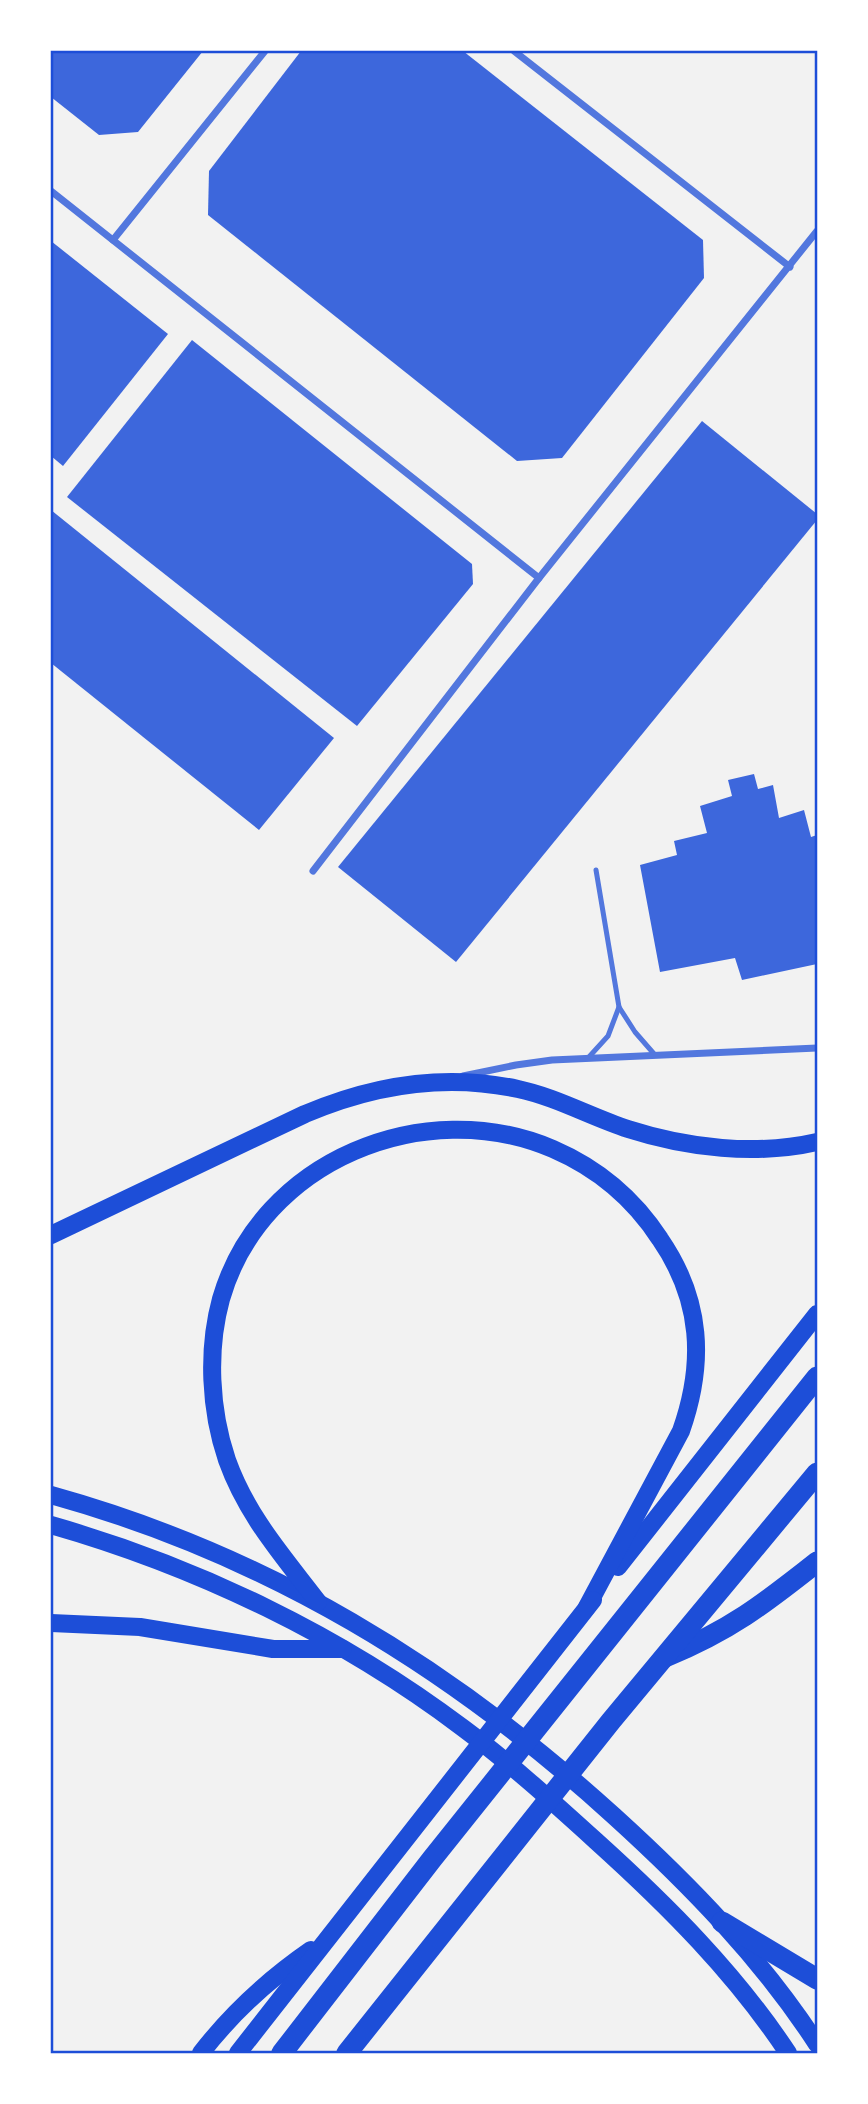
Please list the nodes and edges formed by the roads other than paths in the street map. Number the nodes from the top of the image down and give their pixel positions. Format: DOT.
graph roads {
  1 [pos="265,51"];
  2 [pos="513,51"];
  3 [pos="51,191"];
  4 [pos="817,231"];
  5 [pos="113,240"];
  6 [pos="790,267"];
  7 [pos="539,578"];
  8 [pos="596,870"];
  9 [pos="313,871"];
  10 [pos="619,1007"];
  11 [pos="817,1048"];
  12 [pos="655,1055"];
  13 [pos="588,1058"];
  14 [pos="444,1082"];
  15 [pos="817,1142"];
  16 [pos="51,1235"];
  17 [pos="817,1314"];
  18 [pos="817,1377"];
  19 [pos="817,1473"];
  20 [pos="51,1495"];
  21 [pos="51,1525"];
  22 [pos="817,1562"];
  23 [pos="318,1602"];
  24 [pos="587,1607"];
  25 [pos="51,1623"];
  26 [pos="343,1649"];
  27 [pos="663,1658"];
  28 [pos="723,1922"];
  29 [pos="326,1940"];
  30 [pos="817,1979"];
  31 [pos="817,2044"];
  32 [pos="201,2053"];
  33 [pos="238,2053"];
  34 [pos="282,2053"];
  35 [pos="347,2053"];
  36 [pos="788,2053"];
  1 -- 5 [label="street"];
  2 -- 6 [label="street"];
  3 -- 5 [label="street"];
  4 -- 6 [label="street"];
  5 -- 7 [label="street"];
  6 -- 7 [label="street"];
  7 -- 9 [label="street"];
  8 -- 10 [label="lane"];
  10 -- 12 [label="lane"];
  10 -- 13 [label="lane"];
  11 -- 12 [label="street"];
  12 -- 13 [label="street"];
  13 -- 14 [label="street"];
  14 -- 15 [label="main road"];
  14 -- 16 [label="main road"];
  17 -- 24 [label="main road"];
  18 -- 34 [label="highway"];
  19 -- 27 [label="highway"];
  20 -- 23 [label="main road"];
  21 -- 26 [label="main road"];
  22 -- 27 [label="highway"];
  23 -- 24 [label="main road"];
  23 -- 28 [label="main road"];
  24 -- 29 [label="main road"];
  25 -- 26 [label="main road"];
  26 -- 36 [label="main road"];
  27 -- 35 [label="highway"];
  28 -- 30 [label="highway"];
  28 -- 31 [label="main road"];
  29 -- 32 [label="main road"];
  29 -- 33 [label="main road"];
}
